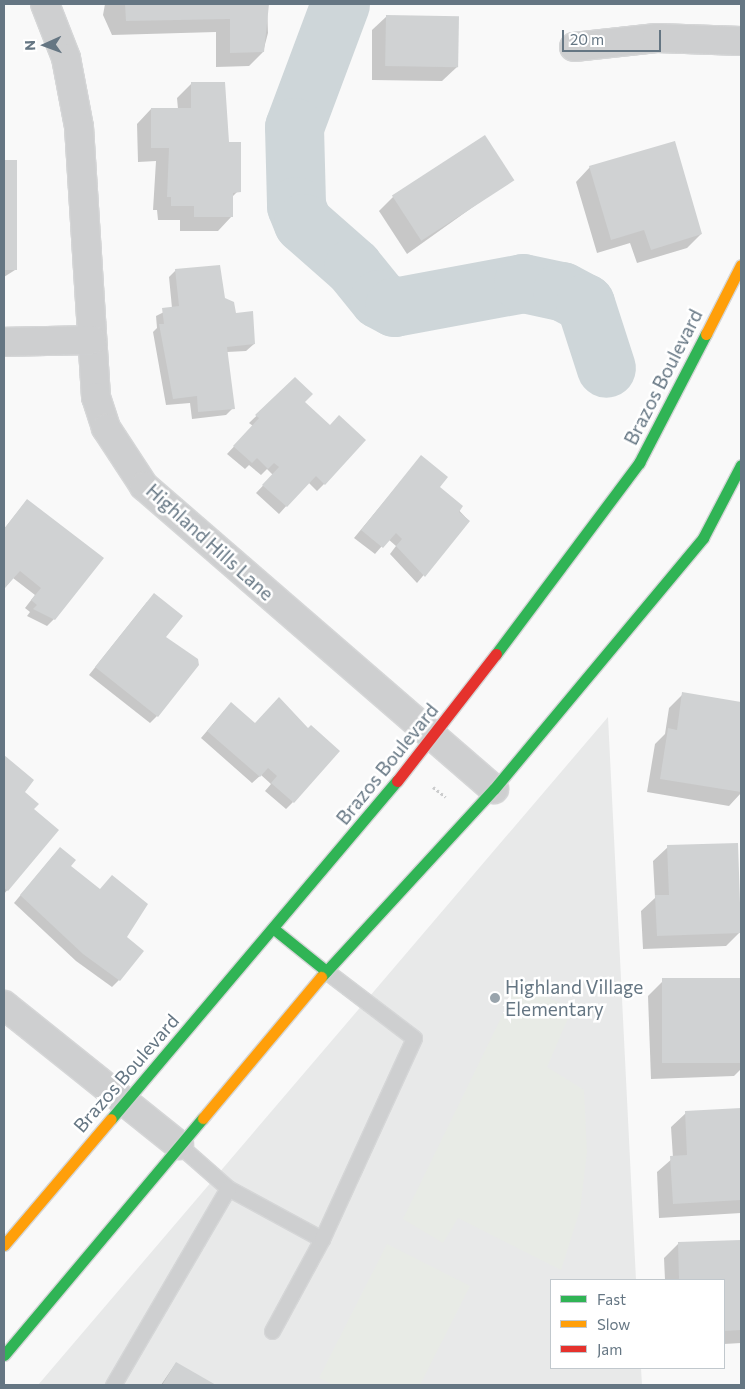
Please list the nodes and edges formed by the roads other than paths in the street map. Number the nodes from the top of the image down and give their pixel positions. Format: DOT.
graph roads {
  1 [pos="45,4"];
  2 [pos="741,41"];
  3 [pos="574,47"];
  4 [pos="741,265"];
  5 [pos="92,340"];
  6 [pos="4,342"];
  7 [pos="741,465"];
  8 [pos="432,738"];
  9 [pos="494,789"];
  10 [pos="274,929"];
  11 [pos="326,971"];
  12 [pos="4,1004"];
  13 [pos="123,1104"];
  14 [pos="179,1145"];
  15 [pos="228,1188"];
  16 [pos="322,1239"];
  17 [pos="4,1245"];
  18 [pos="272,1331"];
  19 [pos="4,1355"];
  20 [pos="113,1385"];
  1 -- 5 [label="street, Highland Hills Lane"];
  2 -- 3 [label="street"];
  4 -- 8 [label="main road, Brazos Boulevard"];
  5 -- 6 [label="street"];
  5 -- 8 [label="street, Highland Hills Lane"];
  7 -- 9 [label="main road"];
  8 -- 9 [label="street, Highland Hills Lane"];
  8 -- 10 [label="main road, Brazos Boulevard"];
  9 -- 11 [label="main road"];
  10 -- 11 [label="main road"];
  10 -- 13 [label="main road, Brazos Boulevard"];
  11 -- 14 [label="main road"];
  11 -- 16 [label="lane"];
  12 -- 13 [label="street"];
  13 -- 14 [label="street"];
  13 -- 17 [label="main road, Brazos Boulevard"];
  14 -- 15 [label="lane"];
  14 -- 19 [label="main road"];
  15 -- 16 [label="lane"];
  15 -- 20 [label="lane"];
  16 -- 18 [label="lane"];
}
